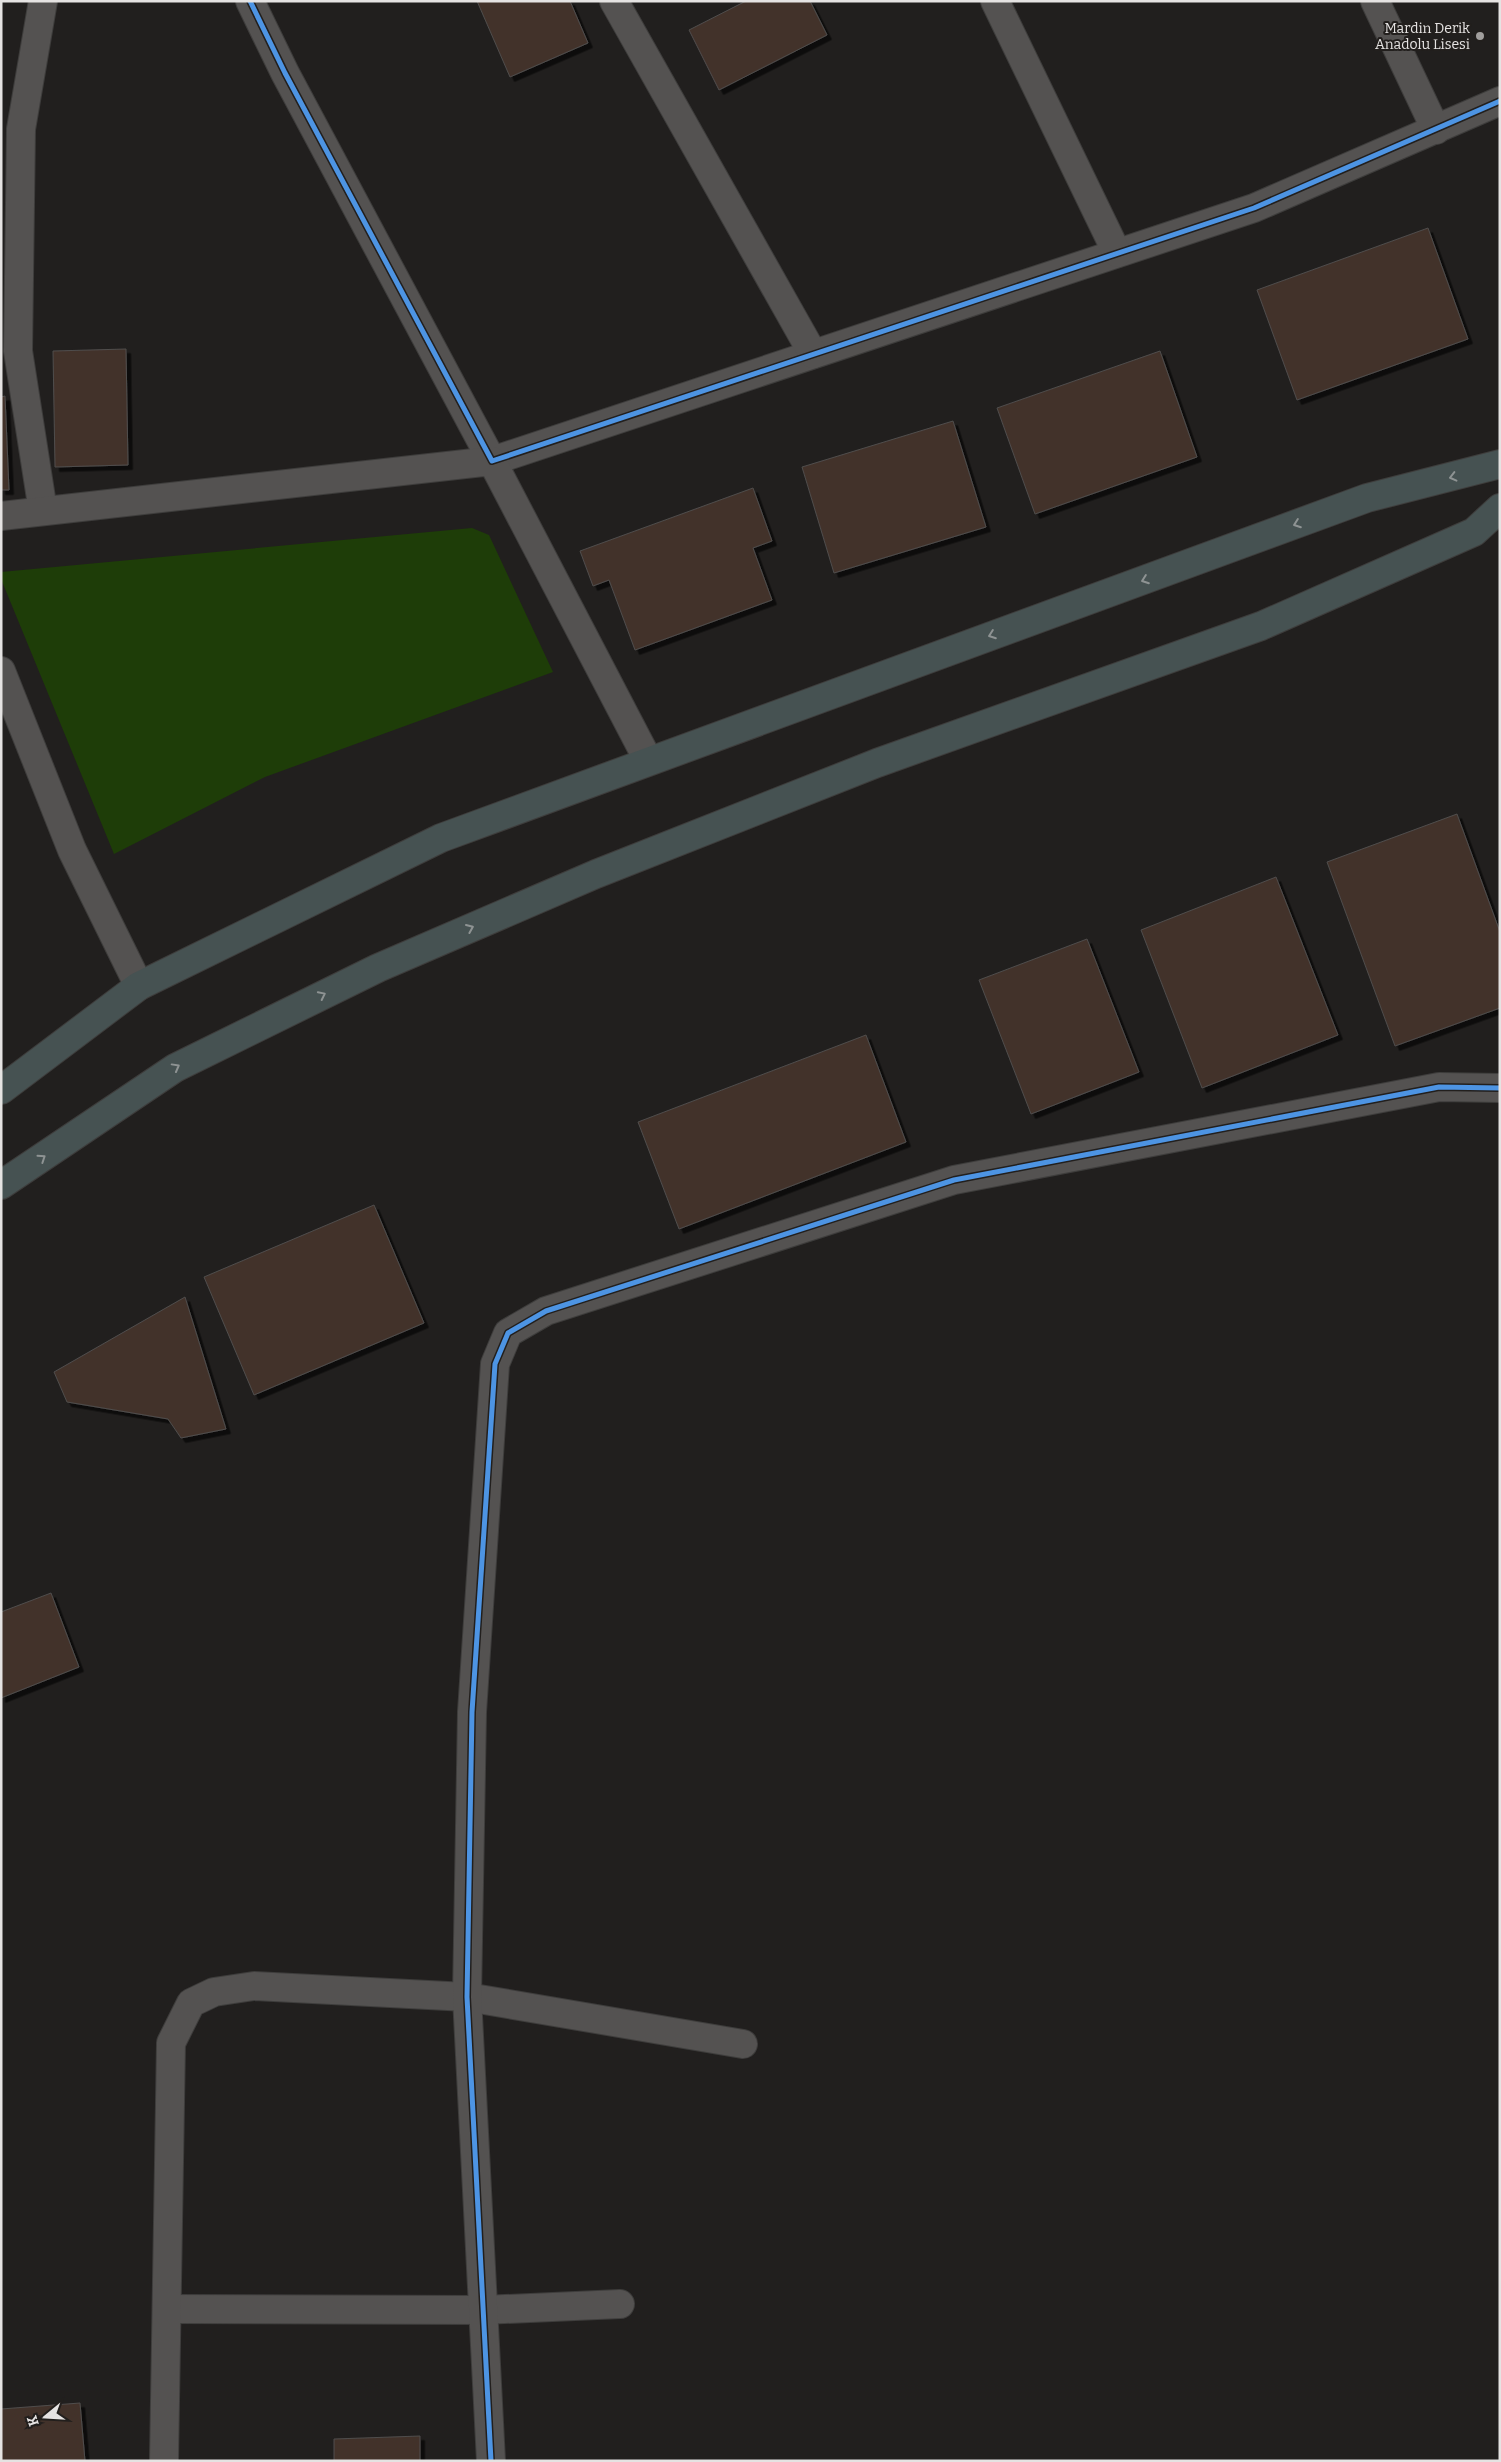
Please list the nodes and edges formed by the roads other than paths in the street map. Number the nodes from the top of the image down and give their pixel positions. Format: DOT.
graph roads {
  1 [pos="43,1"];
  2 [pos="250,1"];
  3 [pos="614,1"];
  4 [pos="994,1"];
  5 [pos="1375,1"];
  6 [pos="1500,100"];
  7 [pos="1436,130"];
  8 [pos="1117,254"];
  9 [pos="814,354"];
  10 [pos="492,461"];
  11 [pos="1500,464"];
  12 [pos="1500,508"];
  13 [pos="43,511"];
  14 [pos="1,516"];
  15 [pos="1,671"];
  16 [pos="648,760"];
  17 [pos="139,986"];
  18 [pos="1500,1088"];
  19 [pos="1,1090"];
  20 [pos="1,1185"];
  21 [pos="467,1997"];
  22 [pos="743,2044"];
  23 [pos="620,2304"];
  24 [pos="166,2309"];
  25 [pos="483,2310"];
  26 [pos="164,2461"];
  27 [pos="491,2461"];
  1 -- 13 [label="street"];
  2 -- 10 [label="street"];
  3 -- 9 [label="street"];
  4 -- 8 [label="street"];
  5 -- 7 [label="street"];
  6 -- 7 [label="street"];
  7 -- 8 [label="street"];
  8 -- 9 [label="street"];
  9 -- 10 [label="street"];
  10 -- 13 [label="street"];
  10 -- 16 [label="street"];
  11 -- 16 [label="main road, one-way"];
  20 -- 12 [label="main road, one-way"];
  13 -- 14 [label="street"];
  15 -- 17 [label="street"];
  16 -- 17 [label="main road"];
  17 -- 19 [label="main road"];
  18 -- 21 [label="street"];
  21 -- 22 [label="street"];
  21 -- 24 [label="street"];
  21 -- 25 [label="street"];
  23 -- 25 [label="street"];
  24 -- 25 [label="street"];
  24 -- 26 [label="street"];
  25 -- 27 [label="street"];
}
